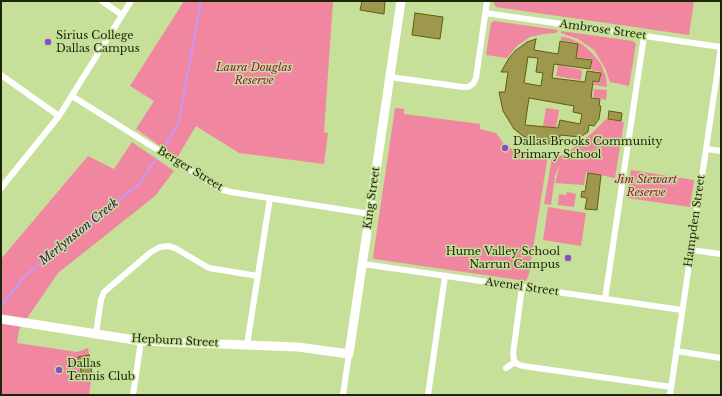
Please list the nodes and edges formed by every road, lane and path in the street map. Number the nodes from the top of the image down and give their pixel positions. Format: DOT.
graph roads {
  1 [pos="102,1"];
  2 [pos="131,1"];
  3 [pos="401,1"];
  4 [pos="487,1"];
  5 [pos="485,13"];
  6 [pos="122,15"];
  7 [pos="644,36"];
  8 [pos="721,47"];
  9 [pos="1,75"];
  10 [pos="390,77"];
  11 [pos="72,96"];
  12 [pos="59,116"];
  13 [pos="706,148"];
  14 [pos="721,151"];
  15 [pos="1,188"];
  16 [pos="270,198"];
  17 [pos="370,214"];
  18 [pos="691,250"];
  19 [pos="721,254"];
  20 [pos="363,264"];
  21 [pos="258,276"];
  22 [pos="445,276"];
  23 [pos="522,287"];
  24 [pos="605,299"];
  25 [pos="682,310"];
  26 [pos="1,319"];
  27 [pos="96,333"];
  28 [pos="141,341"];
  29 [pos="248,345"];
  30 [pos="676,351"];
  31 [pos="349,354"];
  32 [pos="721,358"];
  33 [pos="515,362"];
  34 [pos="506,368"];
  35 [pos="671,387"];
  36 [pos="133,395"];
  37 [pos="343,395"];
  38 [pos="428,395"];
  39 [pos="670,395"];
  1 -- 6 [label="street"];
  2 -- 6 [label="street"];
  3 -- 10 [label="street, King Street"];
  4 -- 5 [label="street"];
  5 -- 7 [label="street, Ambrose Street"];
  5 -- 10 [label="street"];
  6 -- 11 [label="street"];
  7 -- 8 [label="street, Ambrose Street"];
  7 -- 24 [label="street"];
  8 -- 13 [label="street, Hampden Street"];
  9 -- 12 [label="street"];
  10 -- 17 [label="street, King Street"];
  11 -- 12 [label="street"];
  11 -- 16 [label="street, Berger Street"];
  12 -- 15 [label="street"];
  13 -- 14 [label="street"];
  13 -- 18 [label="street, Hampden Street"];
  16 -- 17 [label="street, Berger Street"];
  16 -- 21 [label="street"];
  17 -- 20 [label="street, King Street"];
  18 -- 19 [label="street"];
  18 -- 25 [label="street, Hampden Street"];
  20 -- 22 [label="street, Avenel Street"];
  20 -- 31 [label="street, King Street"];
  21 -- 27 [label="street"];
  21 -- 29 [label="street"];
  22 -- 23 [label="street, Avenel Street"];
  22 -- 38 [label="street"];
  23 -- 24 [label="street, Avenel Street"];
  23 -- 33 [label="street"];
  24 -- 25 [label="street, Avenel Street"];
  25 -- 30 [label="street, Hampden Street"];
  26 -- 27 [label="street, Hepburn Street"];
  27 -- 28 [label="street, Hepburn Street"];
  28 -- 29 [label="street, Hepburn Street"];
  28 -- 36 [label="street"];
  29 -- 31 [label="street, Hepburn Street"];
  30 -- 32 [label="street"];
  30 -- 35 [label="street, Hampden Street"];
  31 -- 37 [label="street, King Street"];
  33 -- 34 [label="street"];
  33 -- 35 [label="street"];
  35 -- 39 [label="street, Hampden Street"];
}
